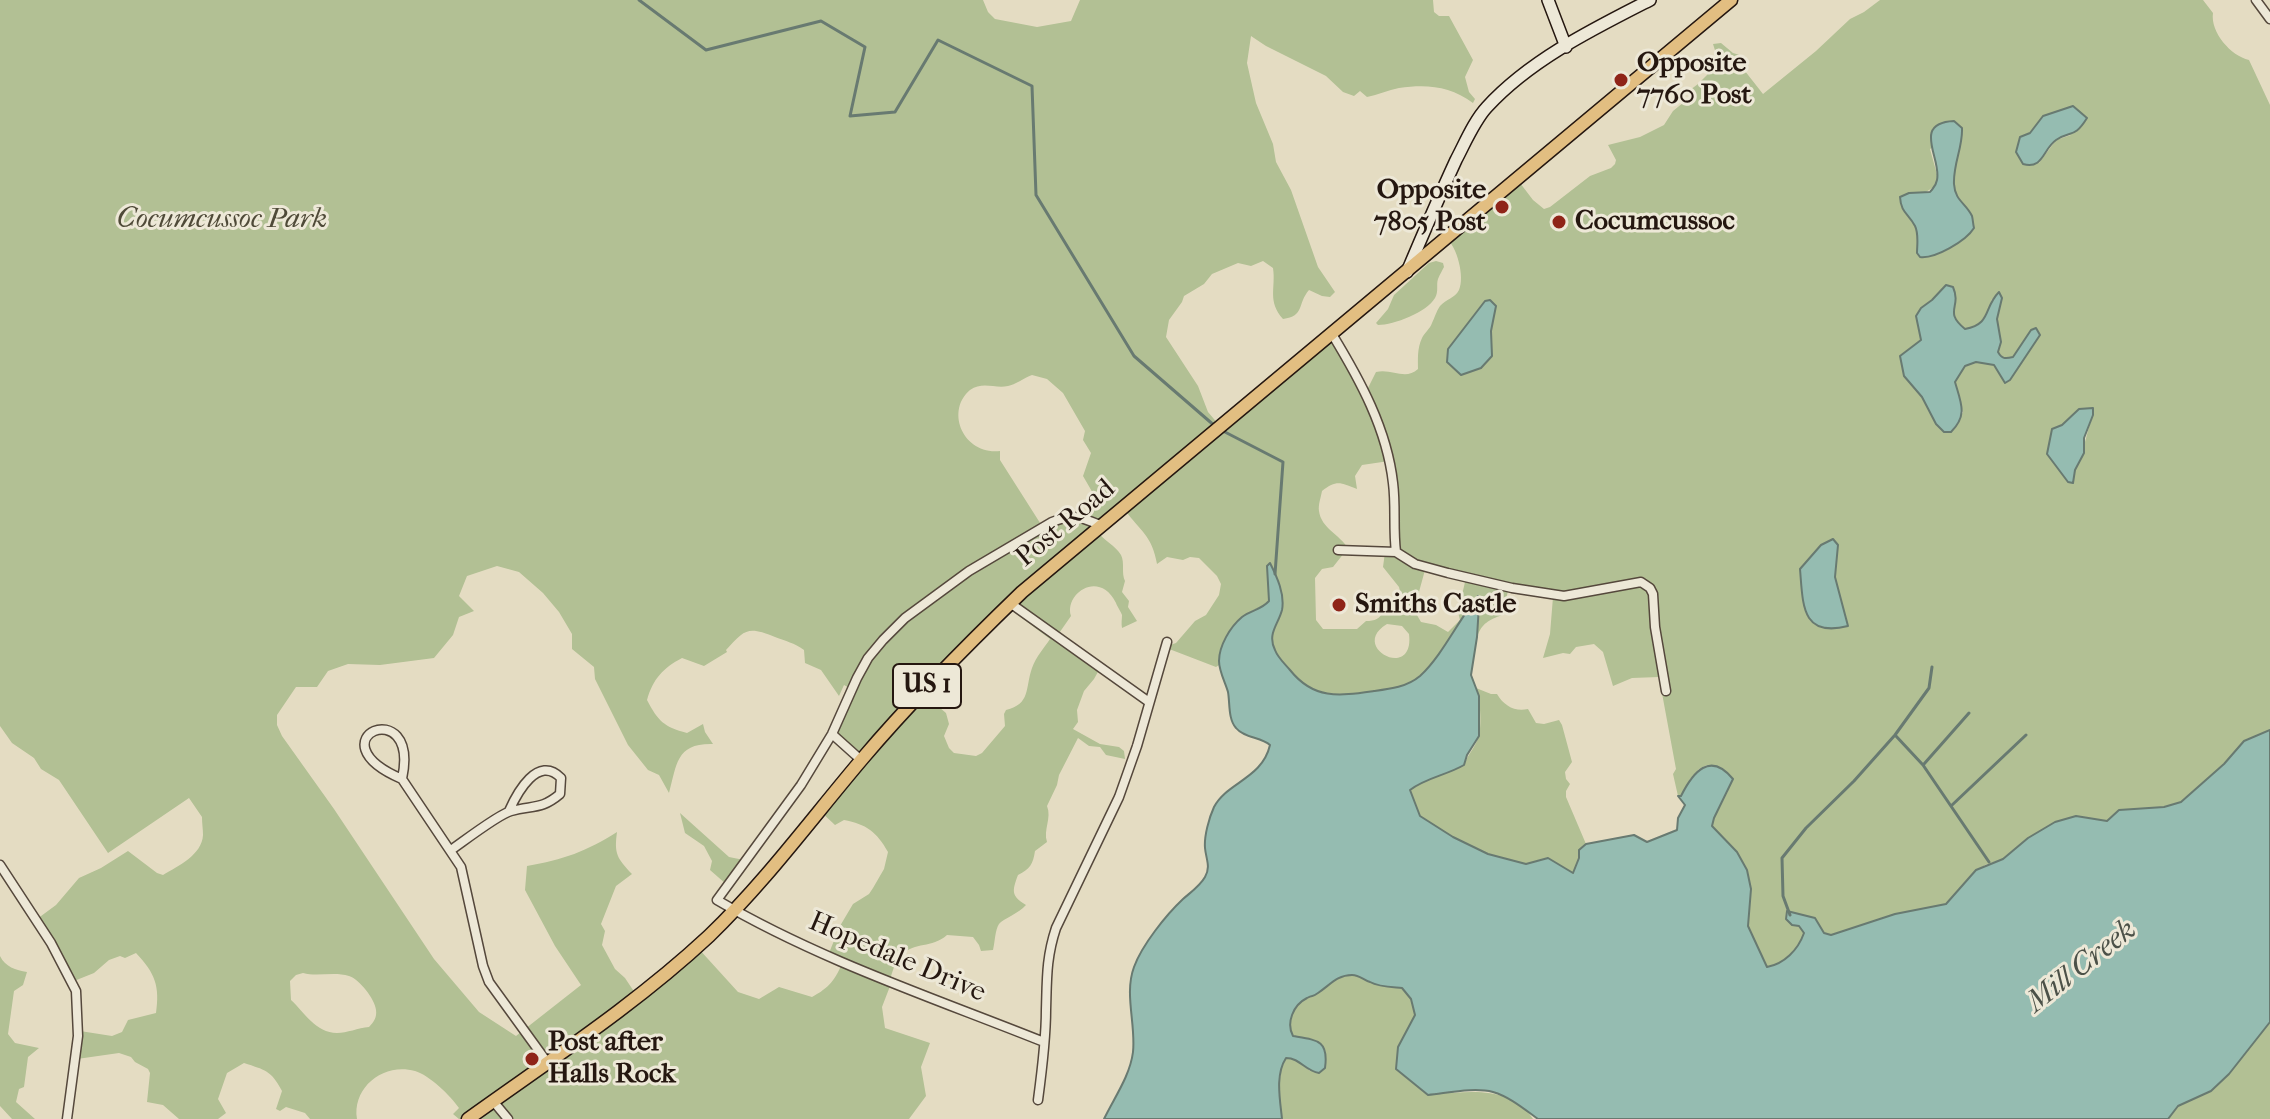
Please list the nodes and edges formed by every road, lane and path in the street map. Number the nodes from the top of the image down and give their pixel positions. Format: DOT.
graph roads {
  1 [pos="1548,0"];
  2 [pos="1650,0"];
  3 [pos="1731,0"];
  4 [pos="2256,0"];
  5 [pos="2267,8"];
  6 [pos="2270,19"];
  7 [pos="1566,47"];
  8 [pos="1407,272"];
  9 [pos="1332,334"];
  10 [pos="1100,525"];
  11 [pos="1338,550"];
  12 [pos="1396,552"];
  13 [pos="1010,603"];
  14 [pos="1167,642"];
  15 [pos="1666,691"];
  16 [pos="1149,702"];
  17 [pos="832,734"];
  18 [pos="861,760"];
  19 [pos="402,779"];
  20 [pos="509,811"];
  21 [pos="451,850"];
  22 [pos="0,865"];
  23 [pos="735,910"];
  24 [pos="1044,1042"];
  25 [pos="547,1062"];
  26 [pos="1038,1100"];
  27 [pos="493,1101"];
  28 [pos="67,1119"];
  29 [pos="468,1119"];
  30 [pos="508,1119"];
  1 -- 7 [label="street"];
  2 -- 7 [label="street"];
  3 -- 8 [label="main road, Post Road / US 1"];
  4 -- 5 [label="street"];
  5 -- 6 [label="street"];
  7 -- 8 [label="street"];
  8 -- 9 [label="main road, Post Road / US 1"];
  9 -- 10 [label="main road, Post Road / US 1"];
  9 -- 12 [label="street"];
  10 -- 13 [label="main road, Post Road / US 1"];
  10 -- 17 [label="street"];
  11 -- 12 [label="street"];
  12 -- 15 [label="street"];
  13 -- 16 [label="street"];
  13 -- 18 [label="main road, Post Road / US 1"];
  14 -- 16 [label="street"];
  16 -- 24 [label="street"];
  17 -- 18 [label="street"];
  17 -- 23 [label="street"];
  18 -- 23 [label="main road, Post Road / US 1"];
  19 -- 19 [label="street"];
  19 -- 21 [label="street"];
  20 -- 20 [label="street"];
  20 -- 21 [label="street"];
  21 -- 25 [label="street"];
  22 -- 28 [label="street"];
  23 -- 24 [label="street, Hopedale Drive"];
  23 -- 25 [label="main road, Post Road / US 1"];
  24 -- 26 [label="street"];
  25 -- 27 [label="main road, Post Road / US 1"];
  27 -- 29 [label="main road, Post Road / US 1"];
  27 -- 30 [label="street"];
}
